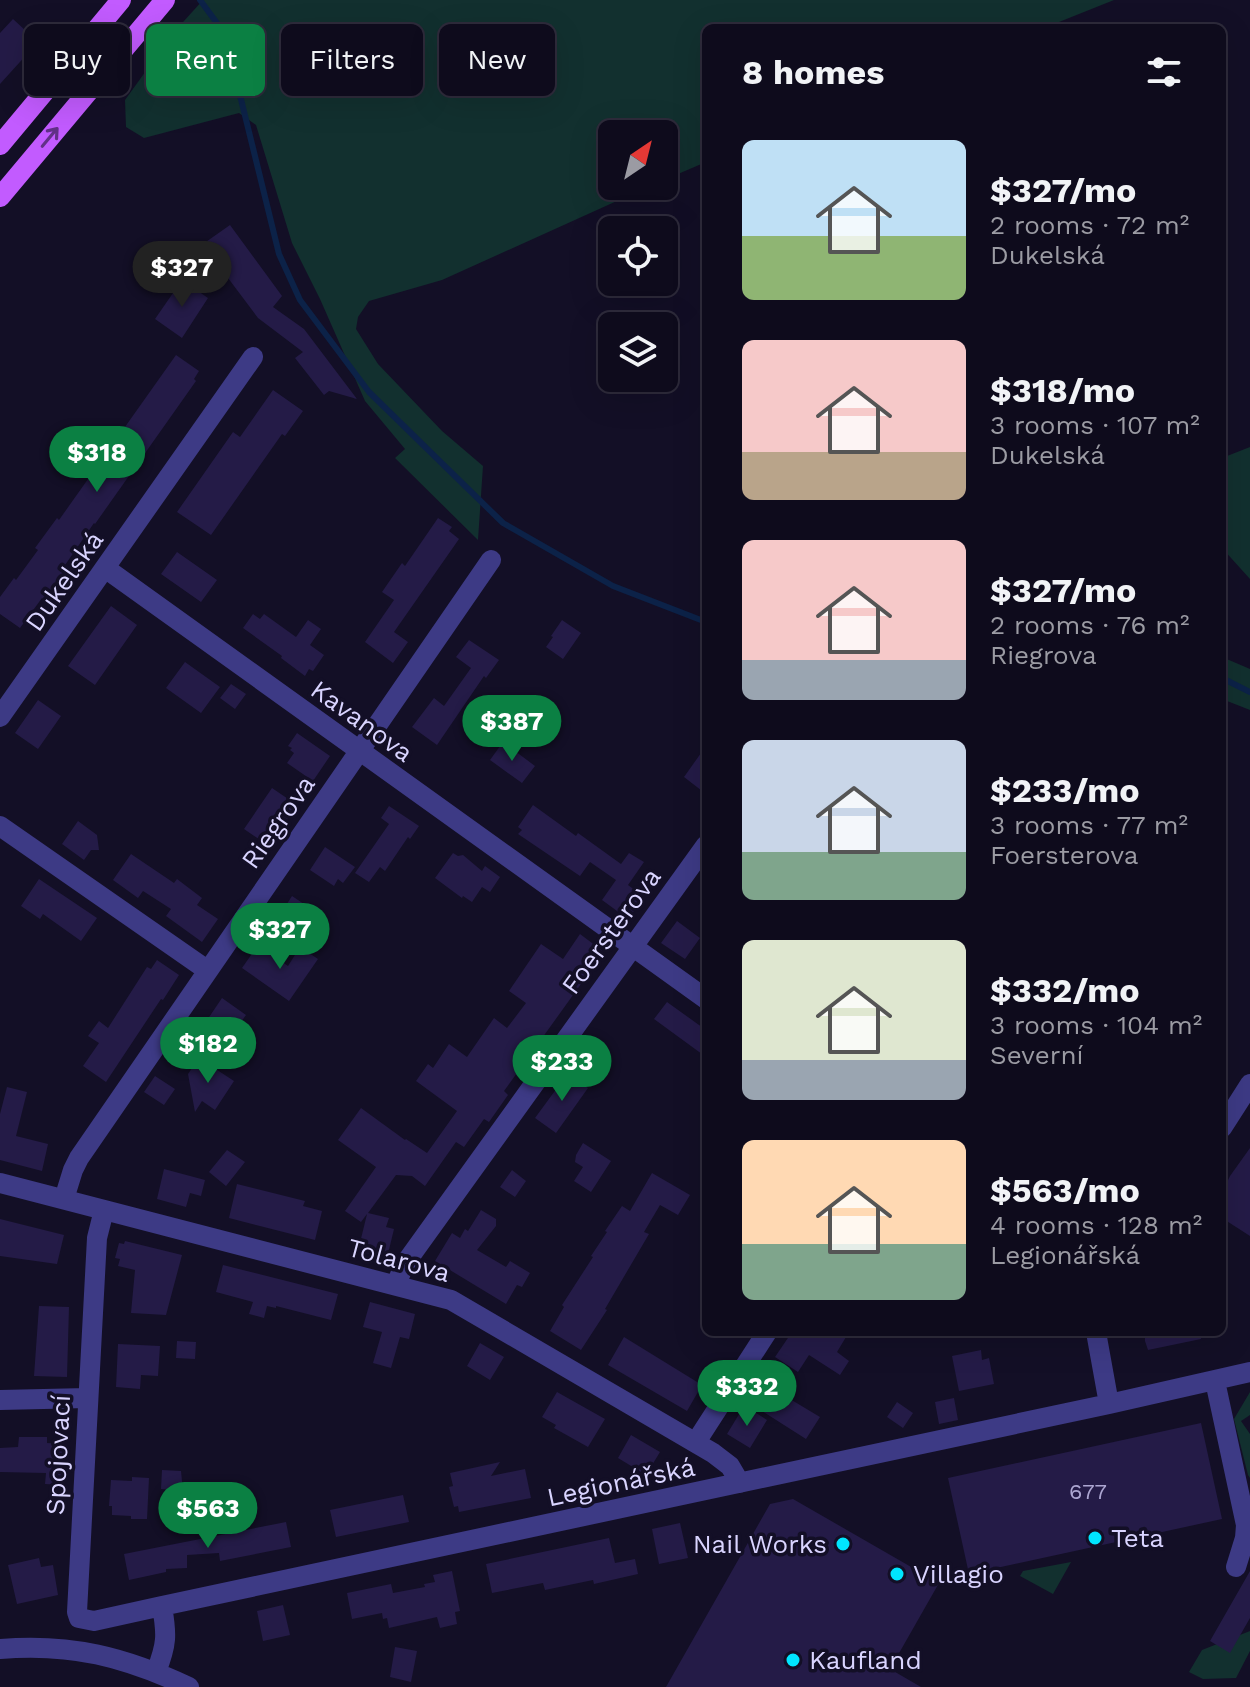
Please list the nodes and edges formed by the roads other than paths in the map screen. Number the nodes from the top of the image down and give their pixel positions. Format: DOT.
graph roads {
  1 [pos="121,0"];
  2 [pos="159,7"];
  3 [pos="0,145"];
  4 [pos="0,197"];
  5 [pos="253,357"];
  6 [pos="491,560"];
  7 [pos="105,568"];
  8 [pos="0,717"];
  9 [pos="359,751"];
  10 [pos="0,826"];
  11 [pos="702,851"];
  12 [pos="633,946"];
  13 [pos="207,970"];
  14 [pos="702,996"];
  15 [pos="1250,1084"];
  16 [pos="1226,1122"];
  17 [pos="0,1183"];
  18 [pos="64,1199"];
  19 [pos="104,1210"];
  20 [pos="396,1285"];
  21 [pos="764,1336"];
  22 [pos="1097,1336"];
  23 [pos="1250,1372"];
  24 [pos="1215,1381"];
  25 [pos="87,1398"];
  26 [pos="0,1400"];
  27 [pos="1109,1404"];
  28 [pos="696,1442"];
  29 [pos="740,1483"];
  30 [pos="1236,1567"];
  31 [pos="162,1606"];
  32 [pos="0,1649"];
  33 [pos="156,1672"];
  34 [pos="189,1687"];
  1 -- 3 [label="main road"];
  4 -- 2 [label="main road, one-way"];
  5 -- 7 [label="street, Dukelská"];
  6 -- 9 [label="street, Riegrova"];
  7 -- 8 [label="street, Dukelská"];
  7 -- 9 [label="street, Kavanova"];
  9 -- 12 [label="street, Kavanova"];
  9 -- 13 [label="street, Riegrova"];
  10 -- 13 [label="street"];
  11 -- 12 [label="street, Foersterova"];
  12 -- 14 [label="street, Kavanova"];
  12 -- 20 [label="street, Foersterova"];
  13 -- 18 [label="street, Riegrova"];
  15 -- 16 [label="street"];
  17 -- 18 [label="street, Tolarova"];
  18 -- 19 [label="street, Tolarova"];
  19 -- 20 [label="street, Tolarova"];
  19 -- 25 [label="street, Spojovací"];
  20 -- 28 [label="street, Tolarova"];
  21 -- 28 [label="street"];
  22 -- 27 [label="street"];
  23 -- 24 [label="street, Legionářská"];
  24 -- 27 [label="street, Legionářská"];
  24 -- 30 [label="street"];
  25 -- 26 [label="street"];
  25 -- 31 [label="street, Spojovací"];
  27 -- 29 [label="street, Legionářská"];
  28 -- 29 [label="street, Tolarova"];
  29 -- 31 [label="street, Legionářská"];
  31 -- 33 [label="street"];
  32 -- 33 [label="street"];
  33 -- 34 [label="street"];
}
